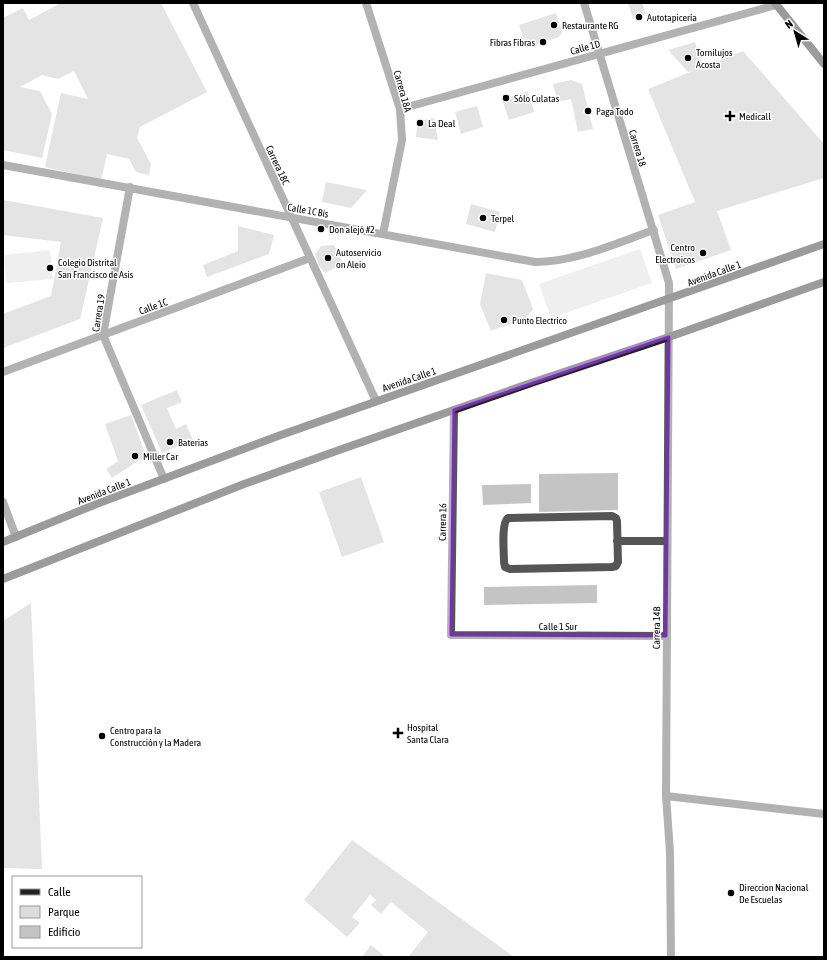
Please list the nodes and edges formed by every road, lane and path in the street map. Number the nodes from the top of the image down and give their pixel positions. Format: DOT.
graph roads {
  1 [pos="193,3"];
  2 [pos="366,3"];
  3 [pos="584,3"];
  4 [pos="776,4"];
  5 [pos="598,54"];
  6 [pos="824,64"];
  7 [pos="400,109"];
  8 [pos="3,165"];
  9 [pos="130,188"];
  10 [pos="291,217"];
  11 [pos="654,230"];
  12 [pos="383,234"];
  13 [pos="824,244"];
  14 [pos="310,258"];
  15 [pos="824,282"];
  16 [pos="670,299"];
  17 [pos="103,335"];
  18 [pos="669,337"];
  19 [pos="3,372"];
  20 [pos="376,401"];
  21 [pos="454,410"];
  22 [pos="164,479"];
  23 [pos="3,502"];
  24 [pos="16,537"];
  25 [pos="617,541"];
  26 [pos="667,541"];
  27 [pos="3,542"];
  28 [pos="3,579"];
  29 [pos="451,635"];
  30 [pos="666,636"];
  31 [pos="666,796"];
  32 [pos="824,814"];
  33 [pos="671,957"];
  1 -- 10 [label="street, Carrera 18C"];
  2 -- 7 [label="street, Carrera 18A"];
  3 -- 5 [label="street, Carrera 18"];
  4 -- 5 [label="street, Calle 1D"];
  4 -- 6 [label="main road"];
  5 -- 7 [label="street, Calle 1D"];
  5 -- 11 [label="street, Carrera 18"];
  7 -- 12 [label="street, Carrera 18A"];
  8 -- 9 [label="street, Calle 1C Bis"];
  9 -- 10 [label="street, Calle 1C Bis"];
  9 -- 17 [label="street, Carrera 19"];
  10 -- 12 [label="street, Calle 1C Bis"];
  10 -- 14 [label="street, Carrera 18C"];
  11 -- 12 [label="street, Calle 1C Bis"];
  11 -- 16 [label="street, Carrera 18"];
  13 -- 16 [label="main road, Avenida Calle 1"];
  14 -- 17 [label="street, Calle 1C"];
  14 -- 20 [label="street, Carrera 18C"];
  15 -- 18 [label="main road"];
  16 -- 18 [label="street, Carrera 14B"];
  16 -- 20 [label="main road, Avenida Calle 1"];
  17 -- 19 [label="street, Calle 1C"];
  17 -- 22 [label="street, Carrera 19"];
  18 -- 21 [label="main road"];
  18 -- 26 [label="street, Carrera 14B"];
  20 -- 22 [label="main road, Avenida Calle 1"];
  21 -- 28 [label="main road"];
  21 -- 29 [label="street, Carrera 16"];
  22 -- 24 [label="main road, Avenida Calle 1"];
  23 -- 24 [label="street"];
  24 -- 27 [label="main road, Avenida Calle 1"];
  25 -- 25 [label="street"];
  25 -- 26 [label="street"];
  26 -- 30 [label="street, Carrera 14B"];
  29 -- 30 [label="street, Calle 1 Sur"];
  30 -- 31 [label="street, Carrera 14B"];
  31 -- 32 [label="street"];
  31 -- 33 [label="street, Carrera 14B"];
}
